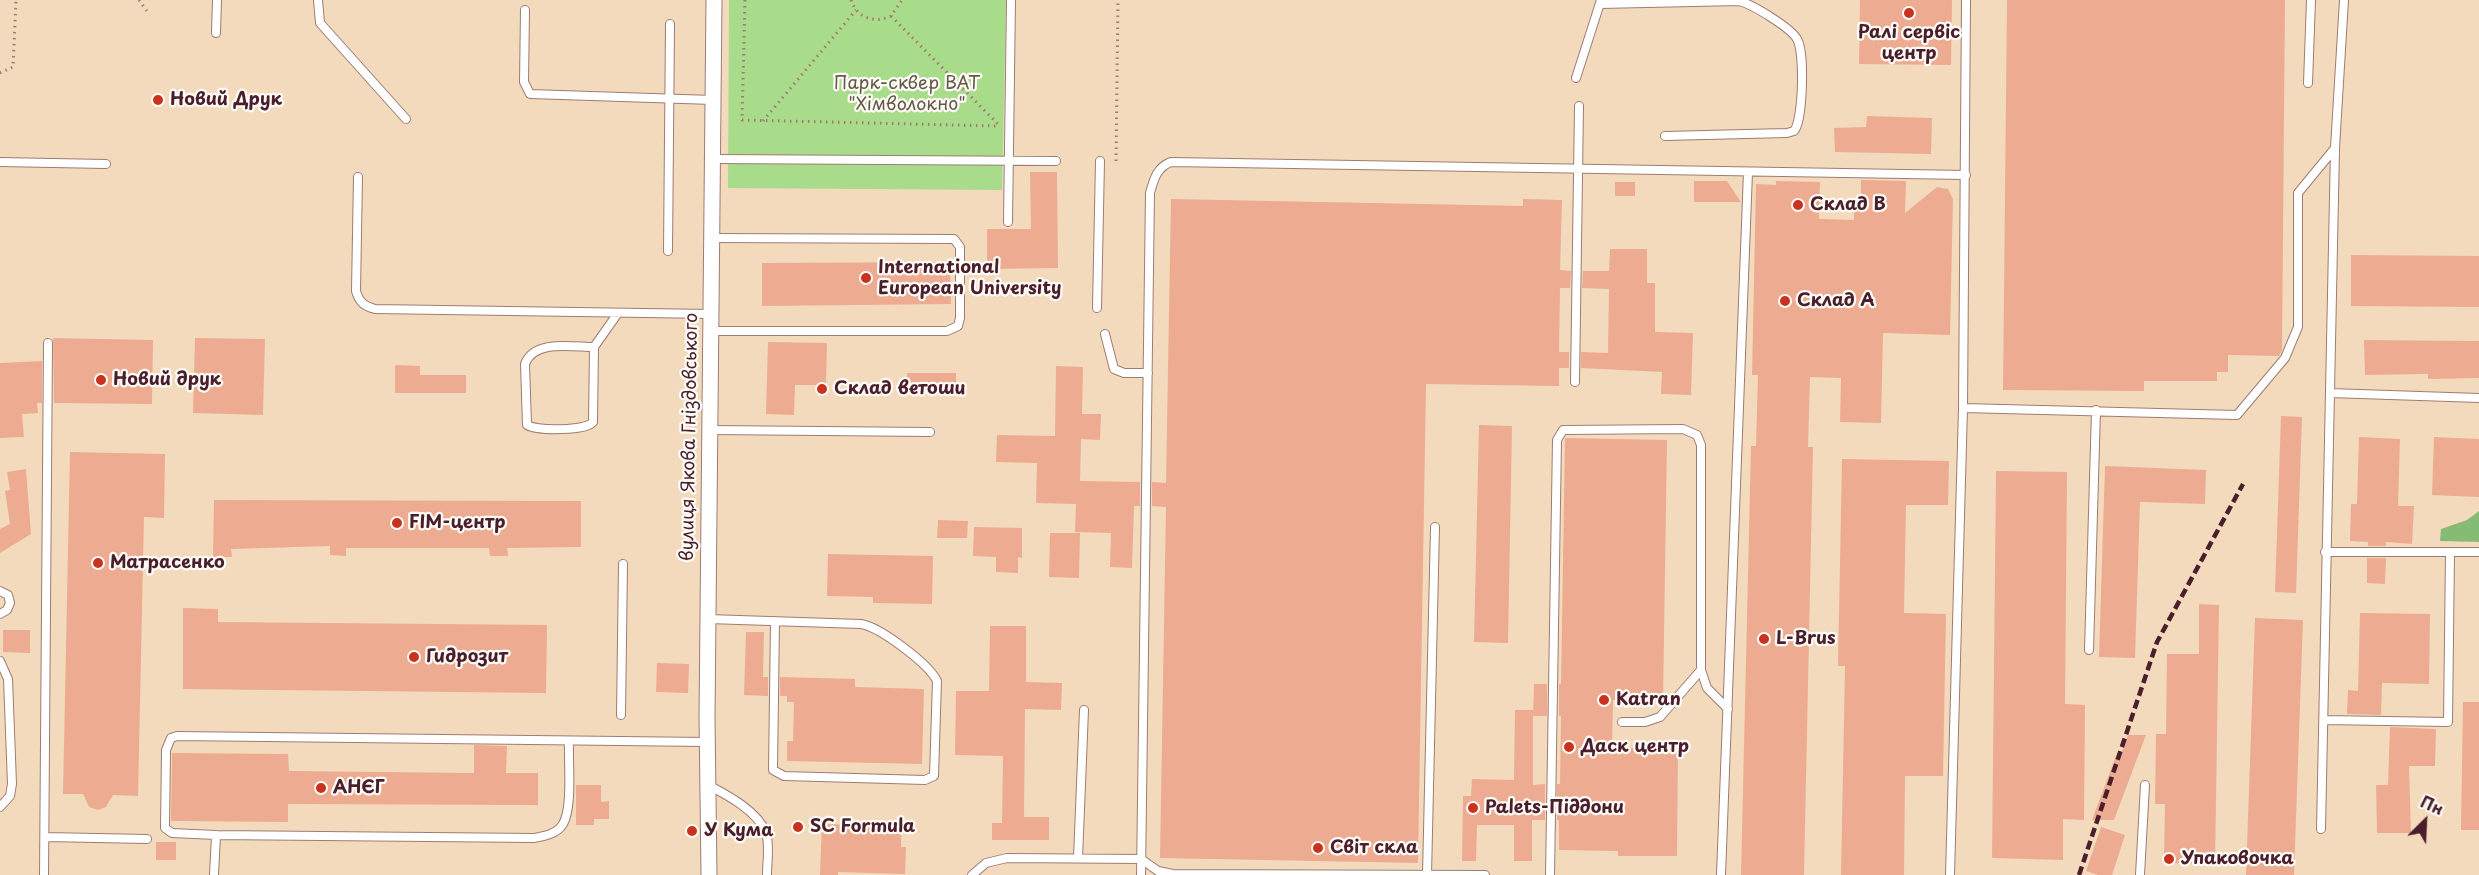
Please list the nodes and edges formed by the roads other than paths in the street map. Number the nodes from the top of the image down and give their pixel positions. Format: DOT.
graph roads {
  1 [pos="217,0"];
  2 [pos="318,0"];
  3 [pos="714,0"];
  4 [pos="1011,0"];
  5 [pos="1966,0"];
  6 [pos="2311,0"];
  7 [pos="2344,0"];
  8 [pos="1712,1"];
  9 [pos="1601,2"];
  10 [pos="525,10"];
  11 [pos="670,24"];
  12 [pos="216,33"];
  13 [pos="1576,78"];
  14 [pos="2308,83"];
  15 [pos="670,99"];
  16 [pos="713,100"];
  17 [pos="1579,106"];
  18 [pos="406,119"];
  19 [pos="1665,136"];
  20 [pos="2335,148"];
  21 [pos="712,159"];
  22 [pos="1009,160"];
  23 [pos="1056,161"];
  24 [pos="1100,161"];
  25 [pos="0,162"];
  26 [pos="106,164"];
  27 [pos="1578,168"];
  28 [pos="1748,172"];
  29 [pos="1966,175"];
  30 [pos="358,177"];
  31 [pos="1008,222"];
  32 [pos="712,238"];
  33 [pos="668,251"];
  34 [pos="1097,308"];
  35 [pos="618,313"];
  36 [pos="711,314"];
  37 [pos="711,331"];
  38 [pos="1105,334"];
  39 [pos="48,343"];
  40 [pos="594,347"];
  41 [pos="1148,374"];
  42 [pos="1575,382"];
  43 [pos="2330,393"];
  44 [pos="2479,398"];
  45 [pos="1963,408"];
  46 [pos="2097,410"];
  47 [pos="710,430"];
  48 [pos="930,432"];
  49 [pos="1435,526"];
  50 [pos="2325,552"];
  51 [pos="2450,552"];
  52 [pos="2479,552"];
  53 [pos="623,564"];
  54 [pos="0,591"];
  55 [pos="0,614"];
  56 [pos="708,619"];
  57 [pos="775,621"];
  58 [pos="2089,650"];
  59 [pos="0,661"];
  60 [pos="1701,670"];
  61 [pos="1728,709"];
  62 [pos="1083,710"];
  63 [pos="621,715"];
  64 [pos="2324,720"];
  65 [pos="1622,722"];
  66 [pos="568,741"];
  67 [pos="707,742"];
  68 [pos="708,785"];
  69 [pos="2145,785"];
  70 [pos="0,807"];
  71 [pos="2321,829"];
  72 [pos="216,835"];
  73 [pos="45,837"];
  74 [pos="147,839"];
  75 [pos="1078,858"];
  76 [pos="1142,859"];
  77 [pos="44,875"];
  78 [pos="214,875"];
  79 [pos="709,875"];
  80 [pos="767,875"];
  81 [pos="972,875"];
  82 [pos="1141,875"];
  83 [pos="1232,875"];
  84 [pos="1406,875"];
  85 [pos="1427,875"];
  86 [pos="1441,875"];
  87 [pos="1485,875"];
  88 [pos="1551,875"];
  89 [pos="1721,875"];
  90 [pos="1950,875"];
  91 [pos="2140,875"];
  1 -- 12 [label="lane"];
  2 -- 18 [label="lane"];
  3 -- 16 [label="street, вулиця Якова Гніздовського"];
  4 -- 22 [label="lane"];
  5 -- 29 [label="lane"];
  6 -- 14 [label="lane"];
  7 -- 20 [label="lane"];
  8 -- 9 [label="lane"];
  8 -- 19 [label="lane"];
  9 -- 13 [label="lane"];
  10 -- 15 [label="lane"];
  11 -- 15 [label="lane"];
  15 -- 16 [label="lane"];
  15 -- 33 [label="lane"];
  16 -- 21 [label="street, вулиця Якова Гніздовського"];
  17 -- 27 [label="lane"];
  20 -- 43 [label="lane"];
  20 -- 46 [label="lane"];
  21 -- 22 [label="lane"];
  21 -- 32 [label="street, вулиця Якова Гніздовського"];
  22 -- 23 [label="lane"];
  22 -- 31 [label="lane"];
  24 -- 34 [label="lane"];
  25 -- 26 [label="lane"];
  27 -- 28 [label="lane"];
  27 -- 41 [label="lane"];
  27 -- 42 [label="lane"];
  28 -- 29 [label="lane"];
  28 -- 61 [label="lane"];
  29 -- 45 [label="lane"];
  30 -- 35 [label="lane"];
  32 -- 36 [label="street, вулиця Якова Гніздовського"];
  32 -- 37 [label="lane"];
  35 -- 36 [label="lane"];
  35 -- 40 [label="lane"];
  36 -- 37 [label="street, вулиця Якова Гніздовського"];
  37 -- 47 [label="street, вулиця Якова Гніздовського"];
  38 -- 41 [label="lane"];
  39 -- 73 [label="lane"];
  40 -- 40 [label="lane"];
  41 -- 76 [label="lane"];
  43 -- 44 [label="lane"];
  43 -- 50 [label="lane"];
  45 -- 46 [label="lane"];
  45 -- 90 [label="lane"];
  46 -- 58 [label="lane"];
  47 -- 48 [label="lane"];
  47 -- 56 [label="street, вулиця Якова Гніздовського"];
  49 -- 85 [label="lane"];
  50 -- 51 [label="lane"];
  50 -- 64 [label="lane"];
  51 -- 52 [label="lane"];
  51 -- 64 [label="lane"];
  53 -- 63 [label="lane"];
  54 -- 55 [label="lane"];
  56 -- 57 [label="lane"];
  56 -- 67 [label="street, вулиця Якова Гніздовського"];
  57 -- 57 [label="lane"];
  59 -- 70 [label="lane"];
  60 -- 61 [label="lane"];
  60 -- 65 [label="lane"];
  60 -- 88 [label="lane"];
  61 -- 89 [label="lane"];
  62 -- 75 [label="lane"];
  64 -- 71 [label="lane"];
  66 -- 67 [label="lane"];
  66 -- 72 [label="lane"];
  66 -- 72 [label="lane"];
  67 -- 68 [label="street, вулиця Якова Гніздовського"];
  68 -- 79 [label="street, вулиця Якова Гніздовського"];
  68 -- 80 [label="lane"];
  69 -- 91 [label="lane"];
  72 -- 78 [label="lane"];
  73 -- 74 [label="lane"];
  73 -- 77 [label="lane"];
  75 -- 76 [label="lane"];
  75 -- 81 [label="lane"];
  76 -- 82 [label="lane"];
  76 -- 83 [label="lane"];
  83 -- 84 [label="lane"];
  84 -- 85 [label="lane"];
  85 -- 86 [label="lane"];
  86 -- 87 [label="lane"];
}
